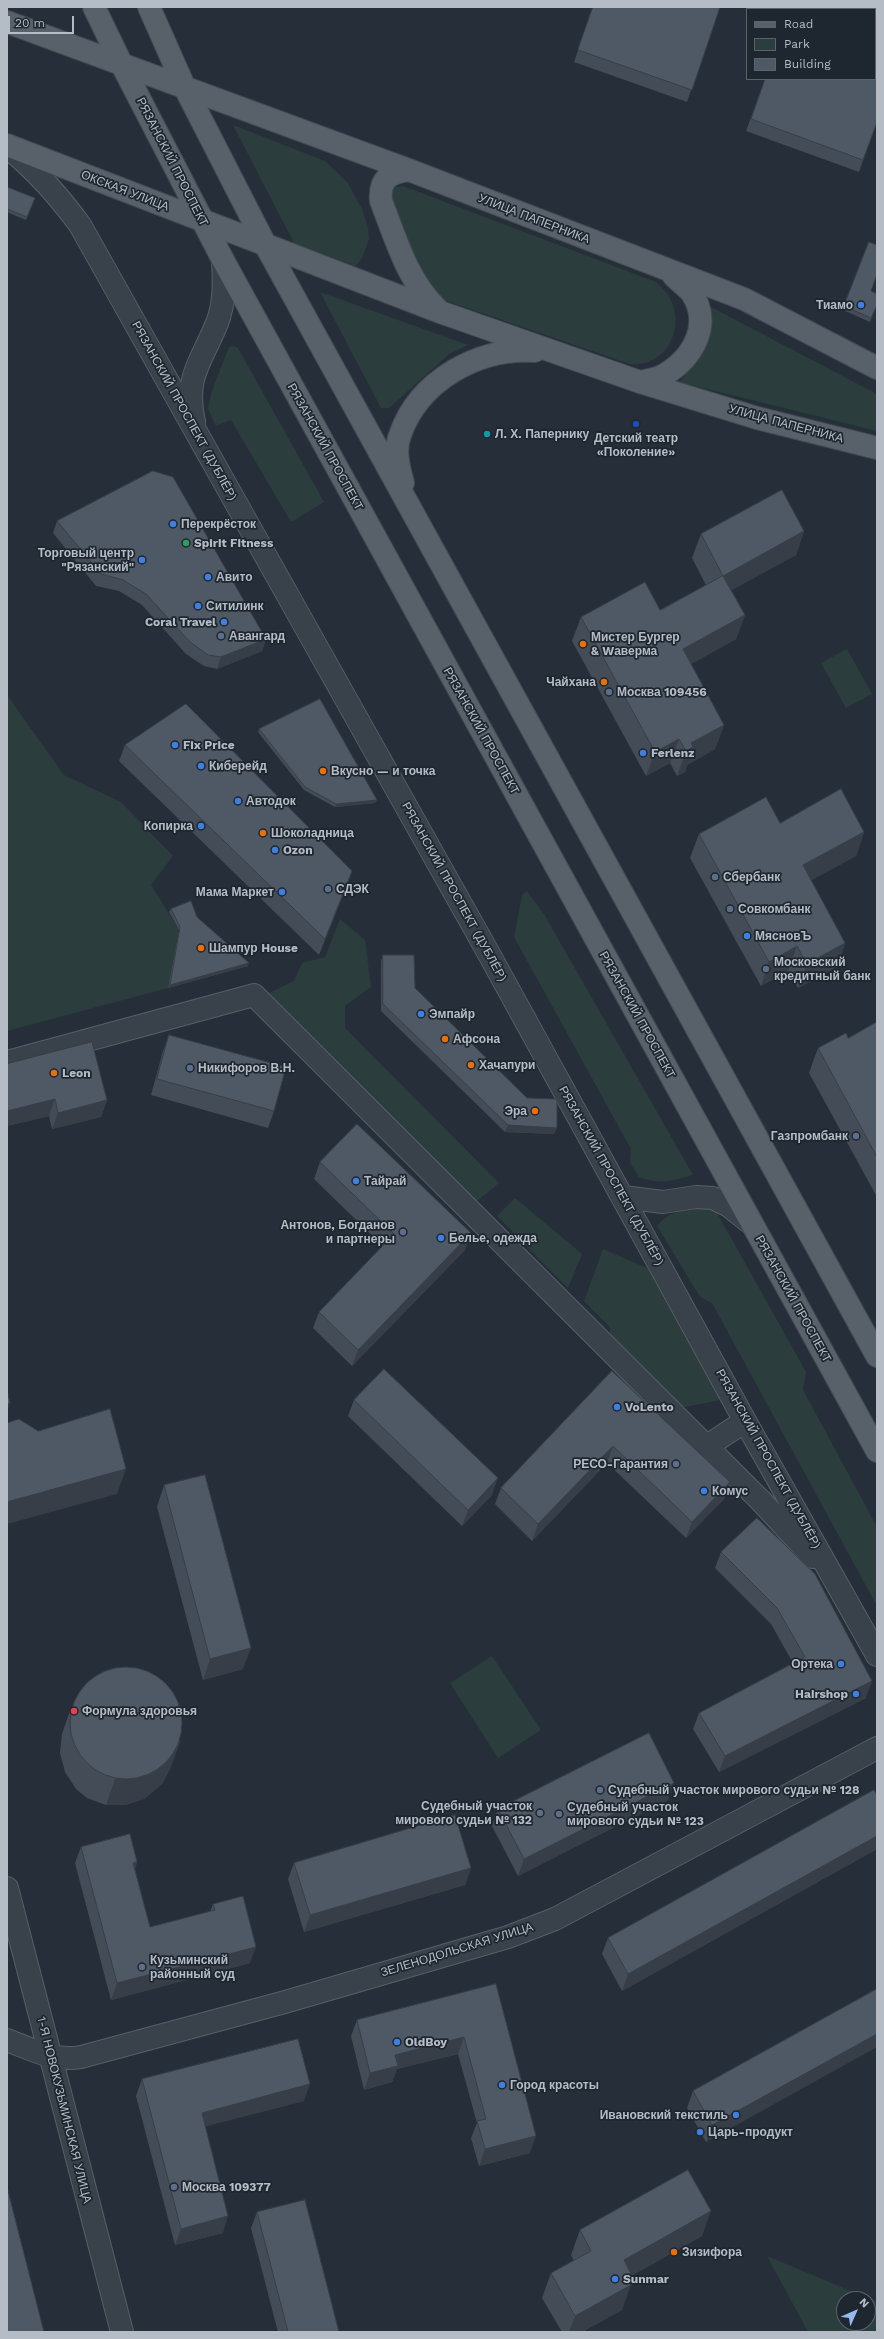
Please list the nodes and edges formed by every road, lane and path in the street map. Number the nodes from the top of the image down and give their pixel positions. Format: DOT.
graph roads {
  1 [pos="94,7"];
  2 [pos="149,7"];
  3 [pos="7,22"];
  4 [pos="121,63"];
  5 [pos="184,86"];
  6 [pos="7,146"];
  7 [pos="409,170"];
  8 [pos="202,221"];
  9 [pos="266,246"];
  10 [pos="223,260"];
  11 [pos="669,272"];
  12 [pos="440,312"];
  13 [pos="555,352"];
  14 [pos="877,368"];
  15 [pos="640,382"];
  16 [pos="195,430"];
  17 [pos="877,448"];
  18 [pos="408,506"];
  19 [pos="7,1062"];
  20 [pos="623,1197"];
  21 [pos="752,1224"];
  22 [pos="877,1356"];
  23 [pos="745,1420"];
  24 [pos="706,1446"];
  25 [pos="877,1451"];
  26 [pos="838,1584"];
  27 [pos="877,1655"];
  28 [pos="877,1748"];
  29 [pos="7,1888"];
  30 [pos="7,2040"];
  31 [pos="51,2057"];
  32 [pos="122,2332"];
  1 -- 4 [label="main road, РЯЗАНСКИЙ ПРОСПЕКТ"];
  2 -- 5 [label="main road"];
  3 -- 4 [label="main road"];
  4 -- 5 [label="main road"];
  4 -- 8 [label="main road, РЯЗАНСКИЙ ПРОСПЕКТ"];
  5 -- 7 [label="main road, УЛИЦА ПАПЕРНИКА"];
  5 -- 9 [label="main road"];
  6 -- 8 [label="main road, ОКСКАЯ УЛИЦА"];
  6 -- 16 [label="street, РЯЗАНСКИЙ ПРОСПЕКТ (ДУБЛЁР)"];
  7 -- 11 [label="main road, УЛИЦА ПАПЕРНИКА"];
  7 -- 12 [label="main road"];
  8 -- 9 [label="main road, ОКСКАЯ УЛИЦА"];
  8 -- 10 [label="main road, РЯЗАНСКИЙ ПРОСПЕКТ"];
  9 -- 12 [label="main road, УЛИЦА ПАПЕРНИКА"];
  9 -- 18 [label="main road"];
  10 -- 16 [label="street"];
  10 -- 21 [label="main road, РЯЗАНСКИЙ ПРОСПЕКТ"];
  11 -- 14 [label="main road, УЛИЦА ПАПЕРНИКА"];
  11 -- 15 [label="main road"];
  12 -- 13 [label="main road, УЛИЦА ПАПЕРНИКА"];
  13 -- 15 [label="main road, УЛИЦА ПАПЕРНИКА"];
  13 -- 18 [label="main road"];
  15 -- 17 [label="main road, УЛИЦА ПАПЕРНИКА"];
  16 -- 20 [label="street, РЯЗАНСКИЙ ПРОСПЕКТ (ДУБЛЁР)"];
  18 -- 22 [label="main road"];
  19 -- 24 [label="street"];
  20 -- 21 [label="street"];
  20 -- 23 [label="street, РЯЗАНСКИЙ ПРОСПЕКТ (ДУБЛЁР)"];
  21 -- 25 [label="main road, РЯЗАНСКИЙ ПРОСПЕКТ"];
  23 -- 24 [label="street"];
  23 -- 26 [label="street, РЯЗАНСКИЙ ПРОСПЕКТ (ДУБЛЁР)"];
  24 -- 26 [label="street"];
  26 -- 27 [label="street, РЯЗАНСКИЙ ПРОСПЕКТ (ДУБЛЁР)"];
  28 -- 31 [label="street, ЗЕЛЕНОДОЛЬСКАЯ УЛИЦА"];
  29 -- 31 [label="street, 1-Я НОВОКУЗЬМИНСКАЯ УЛИЦА"];
  30 -- 31 [label="street, ЗЕЛЕНОДОЛЬСКАЯ УЛИЦА"];
  31 -- 32 [label="street, 1-Я НОВОКУЗЬМИНСКАЯ УЛИЦА"];
}
